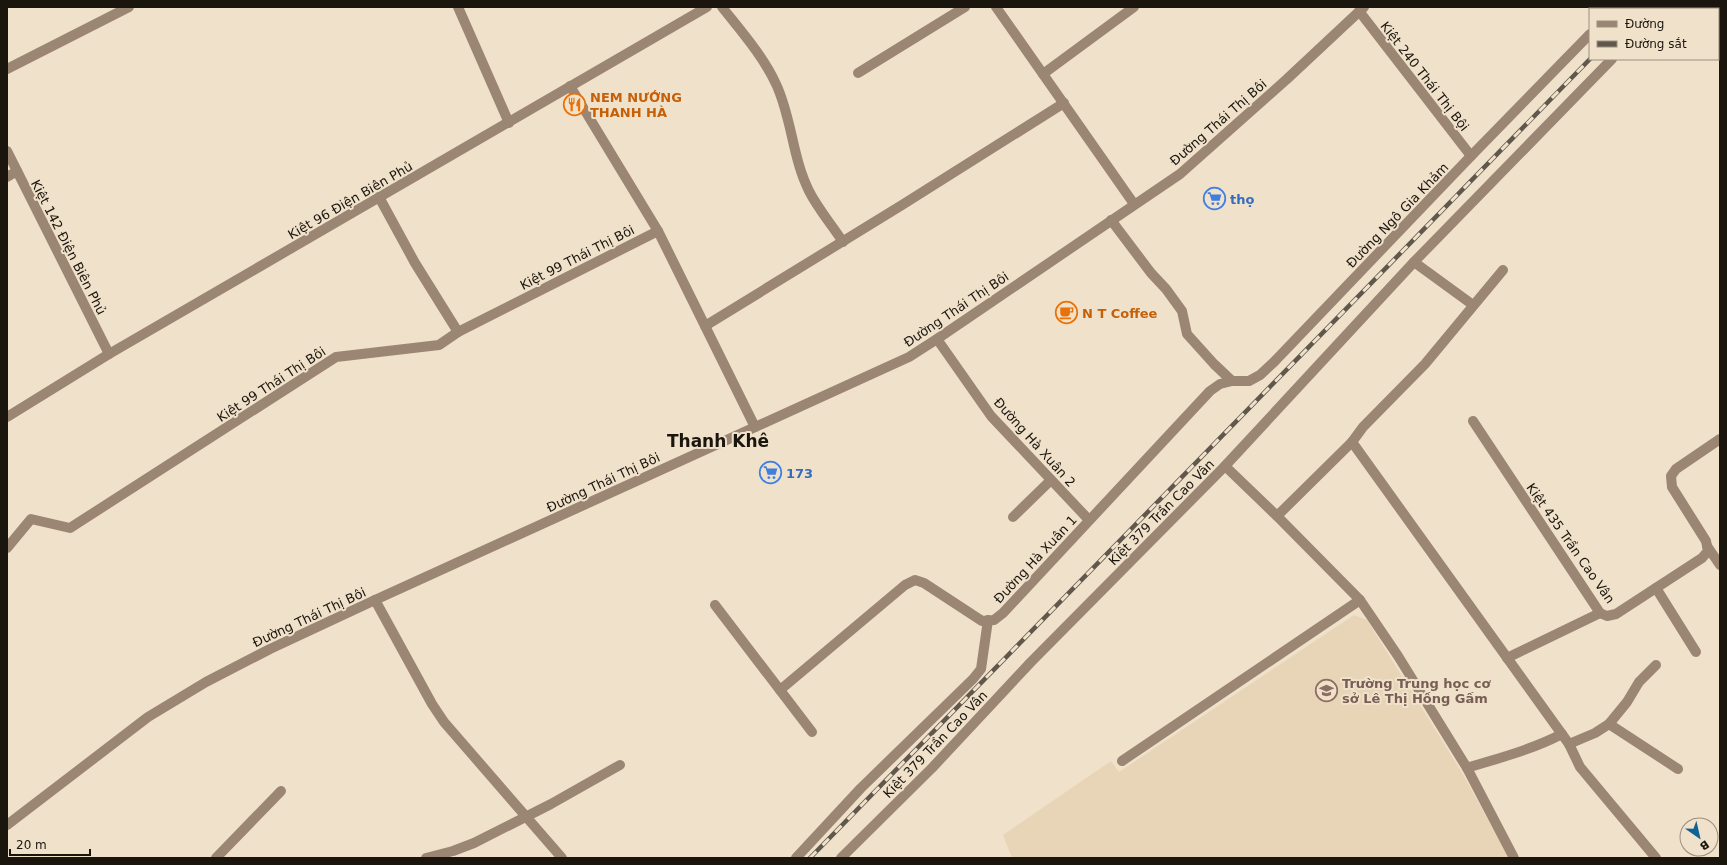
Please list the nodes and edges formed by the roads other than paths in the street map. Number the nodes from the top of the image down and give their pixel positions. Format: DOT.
graph roads {
  1 [pos="130,7"];
  2 [pos="458,7"];
  3 [pos="706,7"];
  4 [pos="722,7"];
  5 [pos="965,7"];
  6 [pos="996,7"];
  7 [pos="1134,7"];
  8 [pos="1362,9"];
  9 [pos="1589,35"];
  10 [pos="1611,60"];
  11 [pos="7,69"];
  12 [pos="858,73"];
  13 [pos="1043,74"];
  14 [pos="570,86"];
  15 [pos="1064,103"];
  16 [pos="509,123"];
  17 [pos="7,151"];
  18 [pos="1471,156"];
  19 [pos="17,171"];
  20 [pos="7,176"];
  21 [pos="379,197"];
  22 [pos="1134,204"];
  23 [pos="1111,220"];
  24 [pos="658,231"];
  25 [pos="843,242"];
  26 [pos="1414,262"];
  27 [pos="1502,270"];
  28 [pos="1473,305"];
  29 [pos="705,326"];
  30 [pos="458,332"];
  31 [pos="937,339"];
  32 [pos="109,354"];
  33 [pos="1232,381"];
  34 [pos="1210,391"];
  35 [pos="7,417"];
  36 [pos="1473,421"];
  37 [pos="755,427"];
  38 [pos="1720,439"];
  39 [pos="1352,442"];
  40 [pos="1225,466"];
  41 [pos="1051,480"];
  42 [pos="1277,516"];
  43 [pos="1013,517"];
  44 [pos="1089,520"];
  45 [pos="1707,546"];
  46 [pos="7,548"];
  47 [pos="1720,565"];
  48 [pos="1656,588"];
  49 [pos="375,600"];
  50 [pos="1360,600"];
  51 [pos="715,605"];
  52 [pos="1600,613"];
  53 [pos="988,620"];
  54 [pos="1696,652"];
  55 [pos="1507,658"];
  56 [pos="1656,665"];
  57 [pos="780,690"];
  58 [pos="1609,724"];
  59 [pos="812,732"];
  60 [pos="1562,734"];
  61 [pos="1569,744"];
  62 [pos="1122,761"];
  63 [pos="620,765"];
  64 [pos="1467,768"];
  65 [pos="1678,769"];
  66 [pos="282,791"];
  67 [pos="527,816"];
  68 [pos="7,825"];
  69 [pos="216,858"];
  70 [pos="426,858"];
  71 [pos="562,858"];
  72 [pos="796,858"];
  73 [pos="841,858"];
  74 [pos="1514,858"];
  75 [pos="1656,858"];
  1 -- 11 [label="street"];
  2 -- 16 [label="street"];
  3 -- 14 [label="street, Kiệt 96 Điện Biên Phủ"];
  4 -- 25 [label="street"];
  5 -- 12 [label="street"];
  6 -- 13 [label="street"];
  7 -- 13 [label="street"];
  8 -- 18 [label="street, Kiệt 240 Thái Thị Bội"];
  8 -- 22 [label="street, Đường Thái Thị Bôi"];
  9 -- 18 [label="street, Đường Ngô Gia Khảm"];
  10 -- 26 [label="street"];
  13 -- 15 [label="street"];
  14 -- 16 [label="street, Kiệt 96 Điện Biên Phủ"];
  14 -- 24 [label="street"];
  15 -- 22 [label="street"];
  15 -- 25 [label="street"];
  16 -- 21 [label="street, Kiệt 96 Điện Biên Phủ"];
  17 -- 19 [label="street, Kiệt 142 Điện Biên Phủ"];
  18 -- 33 [label="street, Đường Ngô Gia Khảm"];
  19 -- 20 [label="street"];
  19 -- 32 [label="street, Kiệt 142 Điện Biên Phủ"];
  21 -- 30 [label="street"];
  21 -- 32 [label="street, Kiệt 96 Điện Biên Phủ"];
  22 -- 23 [label="street, Đường Thái Thị Bôi"];
  23 -- 31 [label="street, Đường Thái Thị Bôi"];
  23 -- 33 [label="street"];
  24 -- 29 [label="street"];
  24 -- 30 [label="street, Kiệt 99 Thái Thị Bôi"];
  25 -- 29 [label="street"];
  26 -- 28 [label="street"];
  26 -- 40 [label="street"];
  27 -- 28 [label="street"];
  28 -- 39 [label="street"];
  29 -- 37 [label="street"];
  30 -- 46 [label="street, Kiệt 99 Thái Thị Bôi"];
  31 -- 37 [label="street, Đường Thái Thị Bôi"];
  31 -- 41 [label="street, Đường Hà Xuân 2"];
  32 -- 35 [label="street, Kiệt 96 Điện Biên Phủ"];
  33 -- 34 [label="street, Đường Ngô Gia Khảm"];
  34 -- 44 [label="street, Đường Hà Xuân 1"];
  36 -- 52 [label="street, Kiệt 435 Trần Cao Vân"];
  37 -- 49 [label="street, Đường Thái Thị Bôi"];
  38 -- 45 [label="street"];
  39 -- 42 [label="street"];
  39 -- 55 [label="street"];
  40 -- 42 [label="street, Kiệt 379 Trần Cao Vân"];
  40 -- 73 [label="street, Kiệt 379 Trần Cao Vân"];
  41 -- 43 [label="street"];
  41 -- 44 [label="street, Đường Hà Xuân 2"];
  42 -- 50 [label="street, Kiệt 379 Trần Cao Vân"];
  44 -- 53 [label="street, Đường Hà Xuân 1"];
  45 -- 47 [label="street"];
  45 -- 48 [label="street, Kiệt 435 Trần Cao Vân"];
  48 -- 52 [label="street, Kiệt 435 Trần Cao Vân"];
  48 -- 54 [label="street"];
  49 -- 67 [label="street"];
  49 -- 68 [label="street, Đường Thái Thị Bôi"];
  50 -- 62 [label="street"];
  50 -- 64 [label="street, Kiệt 379 Trần Cao Vân"];
  51 -- 57 [label="street"];
  52 -- 55 [label="street"];
  53 -- 57 [label="street"];
  53 -- 72 [label="street"];
  55 -- 60 [label="street"];
  56 -- 58 [label="street"];
  57 -- 59 [label="street"];
  58 -- 61 [label="street"];
  58 -- 65 [label="street"];
  60 -- 61 [label="street"];
  60 -- 64 [label="street"];
  61 -- 75 [label="street"];
  63 -- 67 [label="street"];
  64 -- 74 [label="street, Kiệt 379 Trần Cao Vân"];
  66 -- 69 [label="street"];
  67 -- 70 [label="street"];
  67 -- 71 [label="street"];
}
